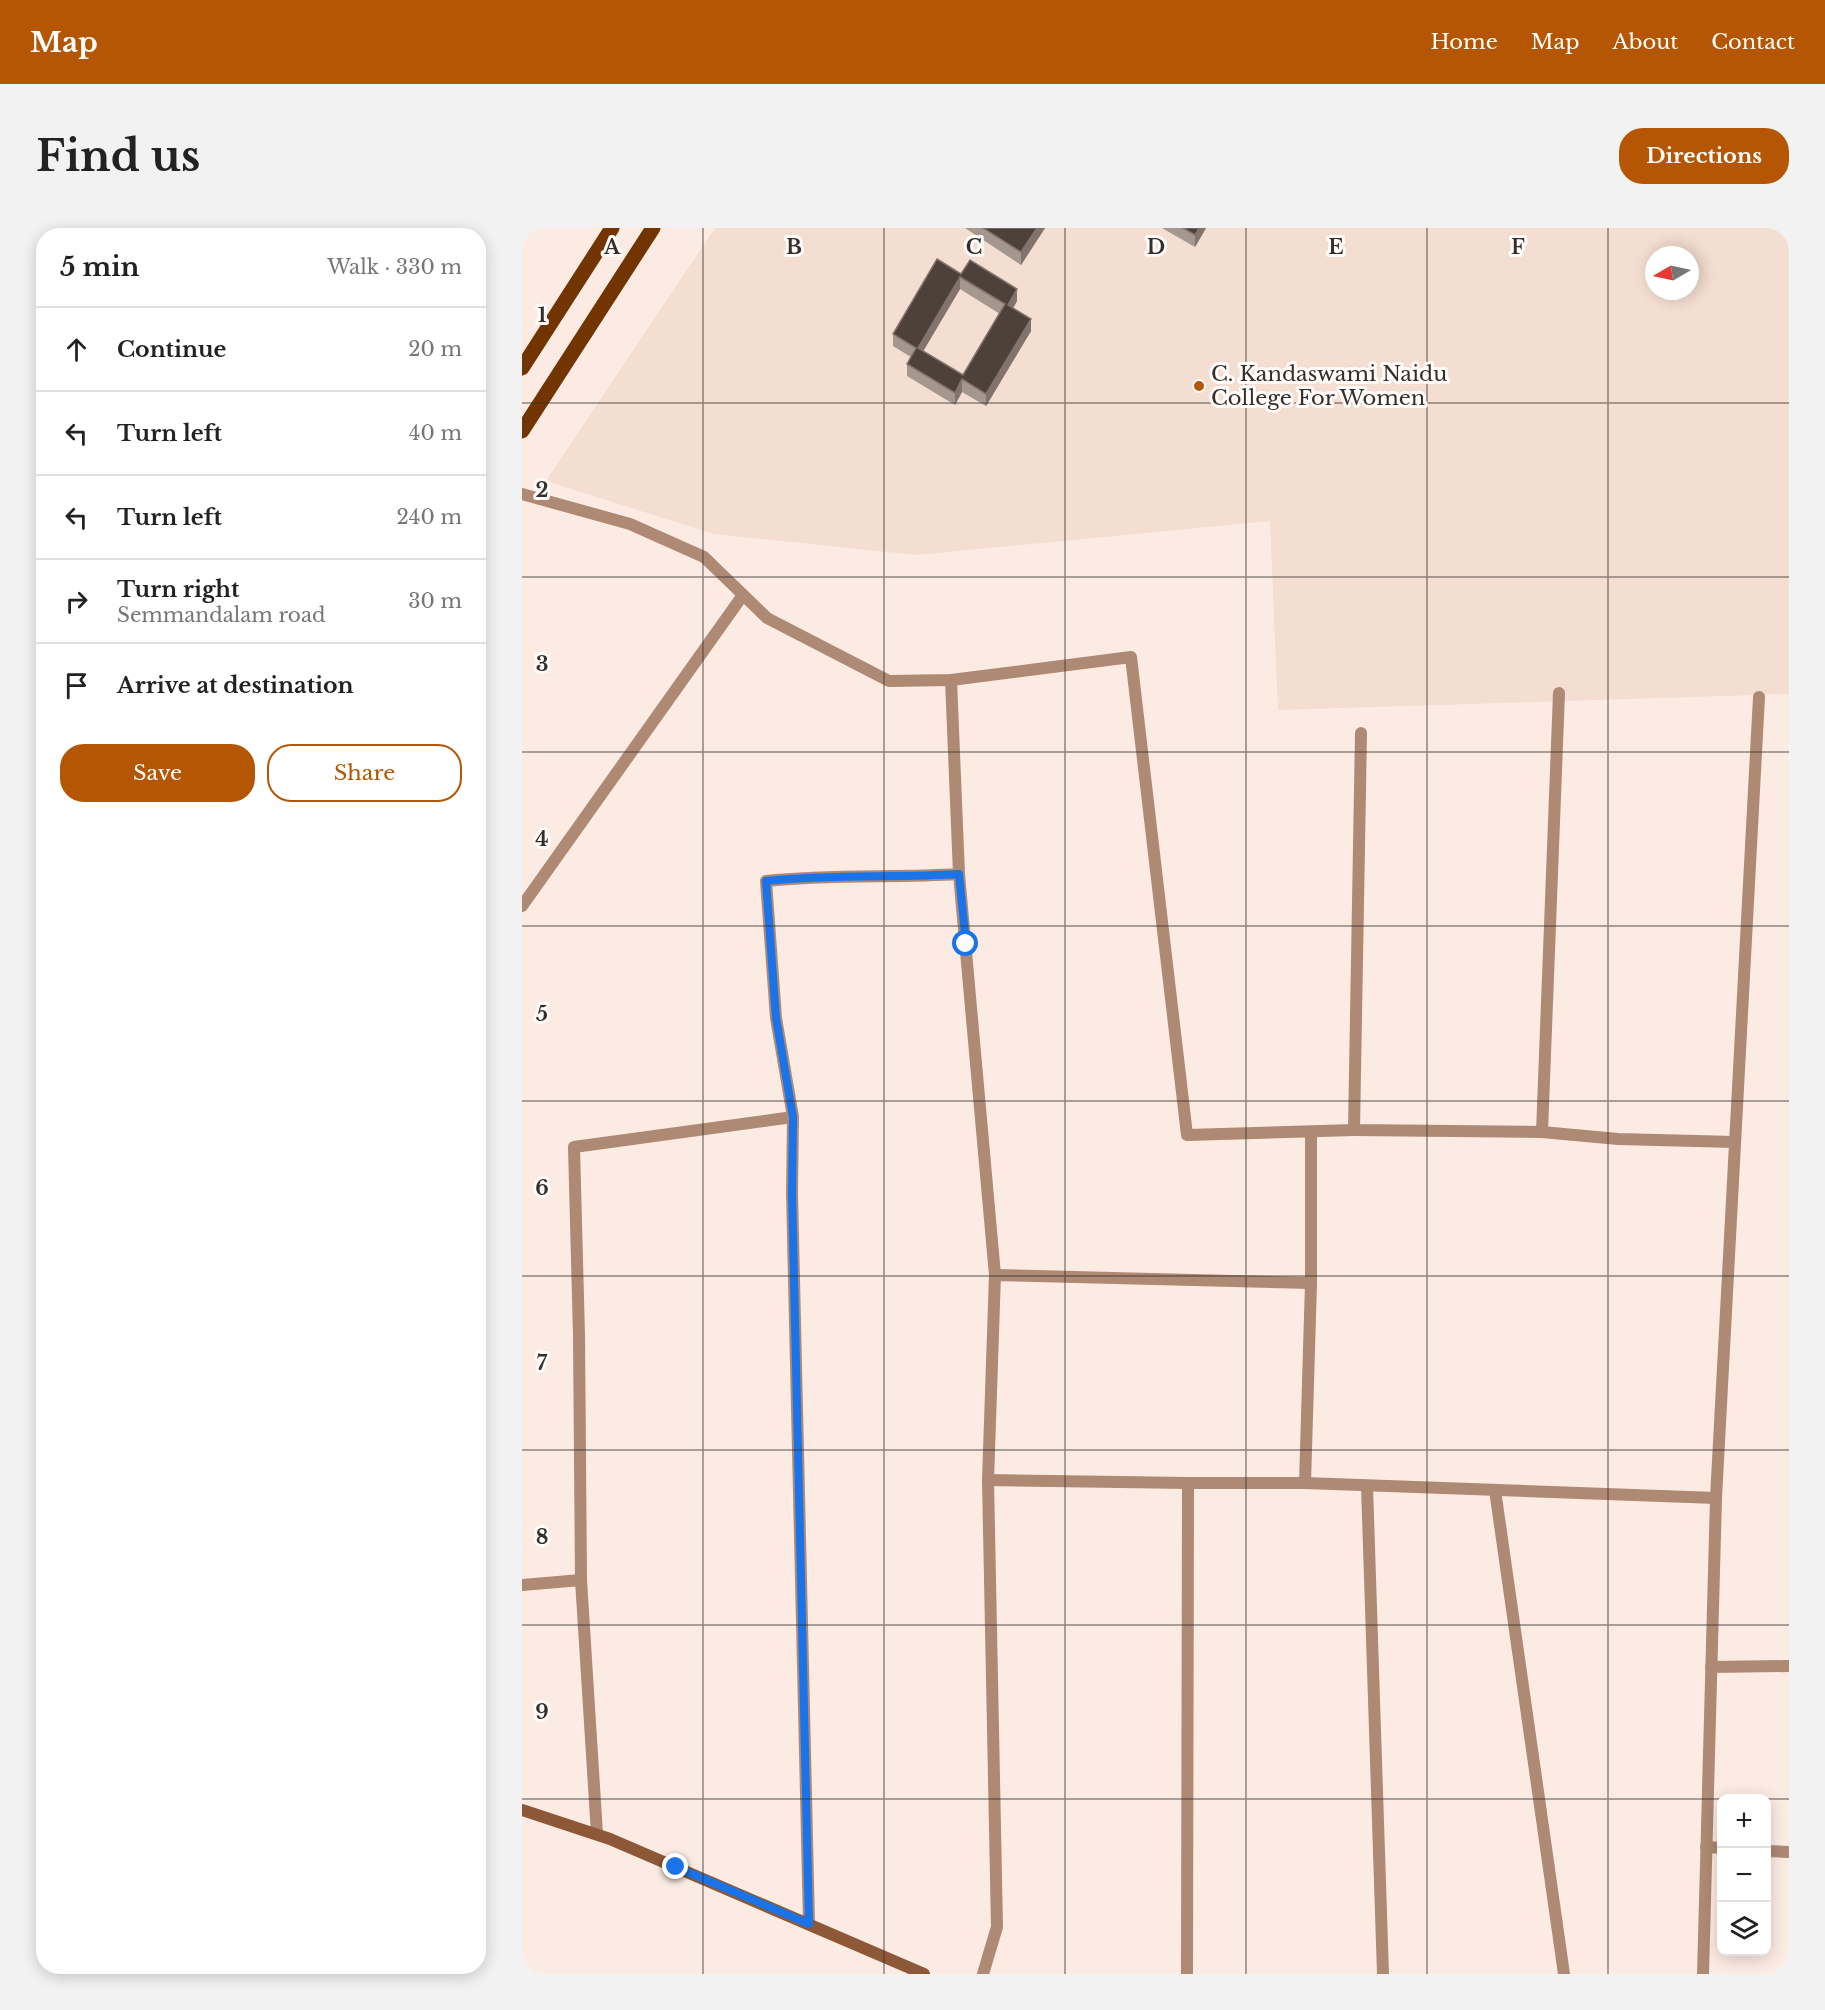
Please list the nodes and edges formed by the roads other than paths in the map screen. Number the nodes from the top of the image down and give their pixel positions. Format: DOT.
graph roads {
  1 [pos="612,228"];
  2 [pos="653,228"];
  3 [pos="522,368"];
  4 [pos="522,431"];
  5 [pos="522,494"];
  6 [pos="743,595"];
  7 [pos="951,680"];
  8 [pos="1559,693"];
  9 [pos="1759,697"];
  10 [pos="1361,733"];
  11 [pos="959,874"];
  12 [pos="522,906"];
  13 [pos="793,1117"];
  14 [pos="1354,1130"];
  15 [pos="1542,1132"];
  16 [pos="1311,1133"];
  17 [pos="1735,1142"];
  18 [pos="995,1275"];
  19 [pos="1311,1283"];
  20 [pos="988,1480"];
  21 [pos="1188,1484"];
  22 [pos="1305,1484"];
  23 [pos="1367,1486"];
  24 [pos="1495,1490"];
  25 [pos="1716,1497"];
  26 [pos="581,1580"];
  27 [pos="522,1585"];
  28 [pos="1789,1666"];
  29 [pos="1711,1667"];
  30 [pos="522,1810"];
  31 [pos="597,1834"];
  32 [pos="1706,1847"];
  33 [pos="1717,1848"];
  34 [pos="1771,1851"];
  35 [pos="1789,1852"];
  36 [pos="809,1924"];
  37 [pos="924,1974"];
  38 [pos="983,1974"];
  39 [pos="1187,1974"];
  40 [pos="1383,1974"];
  41 [pos="1564,1974"];
  42 [pos="1703,1974"];
  1 -- 3 [label="main road"];
  2 -- 4 [label="main road"];
  5 -- 6 [label="street"];
  6 -- 7 [label="street"];
  6 -- 12 [label="street"];
  7 -- 11 [label="street"];
  7 -- 16 [label="street"];
  8 -- 15 [label="street"];
  9 -- 17 [label="street"];
  10 -- 14 [label="street"];
  11 -- 13 [label="street"];
  11 -- 18 [label="street"];
  13 -- 26 [label="street"];
  13 -- 36 [label="street"];
  14 -- 15 [label="street"];
  14 -- 16 [label="street"];
  15 -- 17 [label="street"];
  16 -- 19 [label="street"];
  17 -- 25 [label="street"];
  18 -- 19 [label="street"];
  18 -- 20 [label="street"];
  19 -- 22 [label="street"];
  20 -- 21 [label="street"];
  20 -- 38 [label="street"];
  21 -- 22 [label="street"];
  21 -- 39 [label="street"];
  22 -- 23 [label="street"];
  23 -- 24 [label="street"];
  23 -- 40 [label="street"];
  24 -- 25 [label="street"];
  24 -- 41 [label="street"];
  25 -- 29 [label="street"];
  26 -- 27 [label="street"];
  26 -- 31 [label="street"];
  28 -- 29 [label="street"];
  29 -- 32 [label="street"];
  30 -- 31 [label="main road"];
  31 -- 36 [label="main road"];
  32 -- 33 [label="street"];
  32 -- 42 [label="street"];
  34 -- 35 [label="street"];
  36 -- 37 [label="main road"];
}
